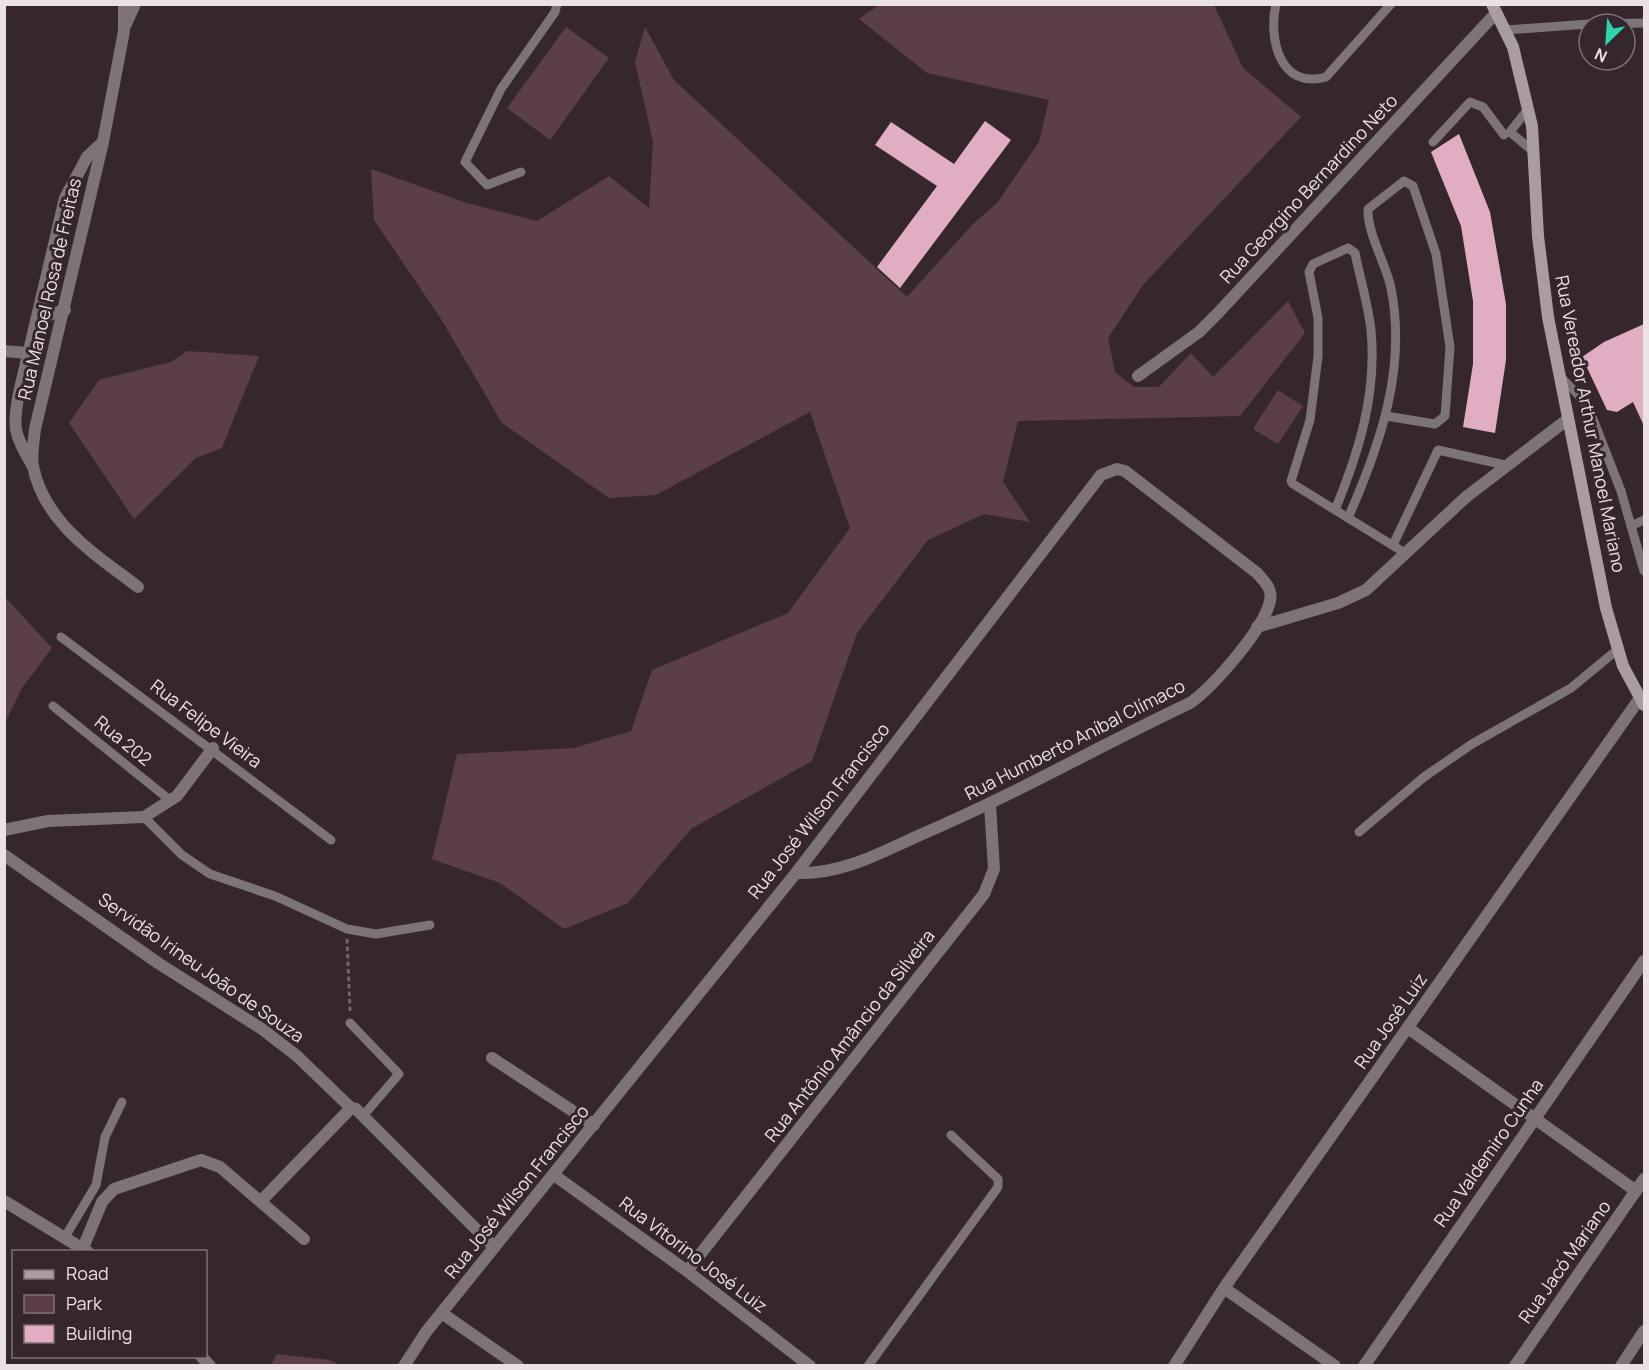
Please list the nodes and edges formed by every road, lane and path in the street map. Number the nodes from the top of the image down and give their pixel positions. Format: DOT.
graph roads {
  1 [pos="124,4"];
  2 [pos="135,4"];
  3 [pos="557,4"];
  4 [pos="1276,4"];
  5 [pos="1392,4"];
  6 [pos="1494,9"];
  7 [pos="1577,25"];
  8 [pos="1505,30"];
  9 [pos="124,31"];
  10 [pos="1528,109"];
  11 [pos="1504,135"];
  12 [pos="104,142"];
  13 [pos="1433,142"];
  14 [pos="1534,152"];
  15 [pos="522,172"];
  16 [pos="64,310"];
  17 [pos="37,319"];
  18 [pos="4,351"];
  19 [pos="28,353"];
  20 [pos="1138,376"];
  21 [pos="1561,377"];
  22 [pos="1386,416"];
  23 [pos="1568,419"];
  24 [pos="32,465"];
  25 [pos="1505,465"];
  26 [pos="1335,510"];
  27 [pos="1348,518"];
  28 [pos="1644,520"];
  29 [pos="1631,526"];
  30 [pos="1393,545"];
  31 [pos="1406,553"];
  32 [pos="1644,567"];
  33 [pos="138,587"];
  34 [pos="1257,627"];
  35 [pos="61,637"];
  36 [pos="1617,650"];
  37 [pos="1642,702"];
  38 [pos="53,706"];
  39 [pos="213,748"];
  40 [pos="171,801"];
  41 [pos="990,805"];
  42 [pos="144,817"];
  43 [pos="4,830"];
  44 [pos="1359,832"];
  45 [pos="331,840"];
  46 [pos="4,855"];
  47 [pos="796,873"];
  48 [pos="430,925"];
  49 [pos="346,928"];
  50 [pos="1644,960"];
  51 [pos="350,1023"];
  52 [pos="1408,1028"];
  53 [pos="492,1058"];
  54 [pos="122,1102"];
  55 [pos="351,1108"];
  56 [pos="362,1117"];
  57 [pos="1535,1118"];
  58 [pos="594,1125"];
  59 [pos="951,1135"];
  60 [pos="554,1175"];
  61 [pos="1644,1179"];
  62 [pos="1636,1191"];
  63 [pos="4,1200"];
  64 [pos="261,1201"];
  65 [pos="65,1237"];
  66 [pos="304,1239"];
  67 [pos="494,1247"];
  68 [pos="86,1250"];
  69 [pos="687,1271"];
  70 [pos="1224,1288"];
  71 [pos="444,1314"];
  72 [pos="1644,1331"];
  73 [pos="404,1365"];
  74 [pos="518,1365"];
  75 [pos="810,1365"];
  76 [pos="868,1365"];
  77 [pos="1174,1365"];
  78 [pos="1335,1365"];
  79 [pos="1364,1365"];
  80 [pos="1515,1365"];
  81 [pos="1621,1365"];
  1 -- 9 [label="street, Rua Manoel Rosa de Freitas"];
  2 -- 9 [label="street, Rua Manoel Rosa de Freitas"];
  3 -- 15 [label="lane"];
  4 -- 5 [label="lane"];
  6 -- 8 [label="main road, Rua Vereador Arthur Manoel Mariano"];
  6 -- 20 [label="street, Rua Georgino Bernardino Neto"];
  7 -- 8 [label="lane"];
  8 -- 10 [label="main road, Rua Vereador Arthur Manoel Mariano"];
  9 -- 12 [label="street, Rua Manoel Rosa de Freitas"];
  10 -- 14 [label="main road, Rua Vereador Arthur Manoel Mariano"];
  10 -- 14 [label="lane"];
  11 -- 13 [label="lane"];
  12 -- 16 [label="street, Rua Manoel Rosa de Freitas"];
  12 -- 17 [label="street"];
  14 -- 21 [label="main road, Rua Vereador Arthur Manoel Mariano"];
  16 -- 17 [label="street"];
  16 -- 24 [label="street, Rua Manoel Rosa de Freitas"];
  17 -- 19 [label="street"];
  18 -- 19 [label="street"];
  19 -- 24 [label="street"];
  21 -- 23 [label="main road, Rua Vereador Arthur Manoel Mariano"];
  21 -- 29 [label="lane"];
  22 -- 22 [label="lane"];
  22 -- 27 [label="lane"];
  23 -- 25 [label="street"];
  23 -- 36 [label="main road, Rua Vereador Arthur Manoel Mariano"];
  24 -- 33 [label="street, Rua Manoel Rosa de Freitas"];
  25 -- 30 [label="lane"];
  25 -- 31 [label="street"];
  26 -- 26 [label="lane"];
  26 -- 27 [label="lane"];
  27 -- 30 [label="lane"];
  28 -- 29 [label="lane"];
  29 -- 32 [label="lane"];
  30 -- 31 [label="lane"];
  31 -- 34 [label="street"];
  34 -- 41 [label="street, Rua Humberto Aníbal Clímaco"];
  34 -- 47 [label="street, Rua José Wilson Francisco"];
  35 -- 39 [label="lane, Rua Felipe Vieira"];
  36 -- 37 [label="main road, Rua Vereador Arthur Manoel Mariano"];
  36 -- 44 [label="lane"];
  37 -- 52 [label="street, Rua José Luiz"];
  38 -- 40 [label="lane, Rua 202"];
  39 -- 40 [label="street"];
  39 -- 45 [label="lane, Rua Felipe Vieira"];
  40 -- 42 [label="street"];
  41 -- 47 [label="street, Rua Humberto Aníbal Clímaco"];
  41 -- 69 [label="street, Rua Antônio Amâncio da Silveira"];
  42 -- 43 [label="street"];
  42 -- 49 [label="lane"];
  46 -- 55 [label="street, Servidão Irineu João de Souza"];
  47 -- 58 [label="street, Rua José Wilson Francisco"];
  48 -- 49 [label="lane"];
  49 -- 51 [label="path"];
  50 -- 57 [label="street, Rua Valdemiro Cunha"];
  51 -- 56 [label="lane"];
  52 -- 57 [label="street"];
  52 -- 70 [label="street, Rua José Luiz"];
  53 -- 58 [label="street"];
  54 -- 65 [label="lane"];
  55 -- 56 [label="street, Servidão Irineu João de Souza"];
  55 -- 64 [label="street"];
  56 -- 67 [label="street, Servidão Irineu João de Souza"];
  57 -- 62 [label="street"];
  57 -- 79 [label="street, Rua Valdemiro Cunha"];
  58 -- 60 [label="street, Rua José Wilson Francisco"];
  59 -- 76 [label="lane"];
  60 -- 67 [label="street, Rua José Wilson Francisco"];
  60 -- 69 [label="street, Rua Vitorino José Luiz"];
  61 -- 62 [label="street, Rua Jacó Mariano"];
  62 -- 80 [label="street, Rua Jacó Mariano"];
  63 -- 65 [label="street"];
  64 -- 66 [label="street"];
  64 -- 68 [label="street"];
  65 -- 68 [label="street"];
  67 -- 71 [label="street, Rua José Wilson Francisco"];
  69 -- 75 [label="street, Rua Vitorino José Luiz"];
  70 -- 77 [label="street, Rua José Luiz"];
  70 -- 78 [label="street"];
  71 -- 73 [label="street, Rua José Wilson Francisco"];
  71 -- 74 [label="street"];
  72 -- 81 [label="street"];
}
